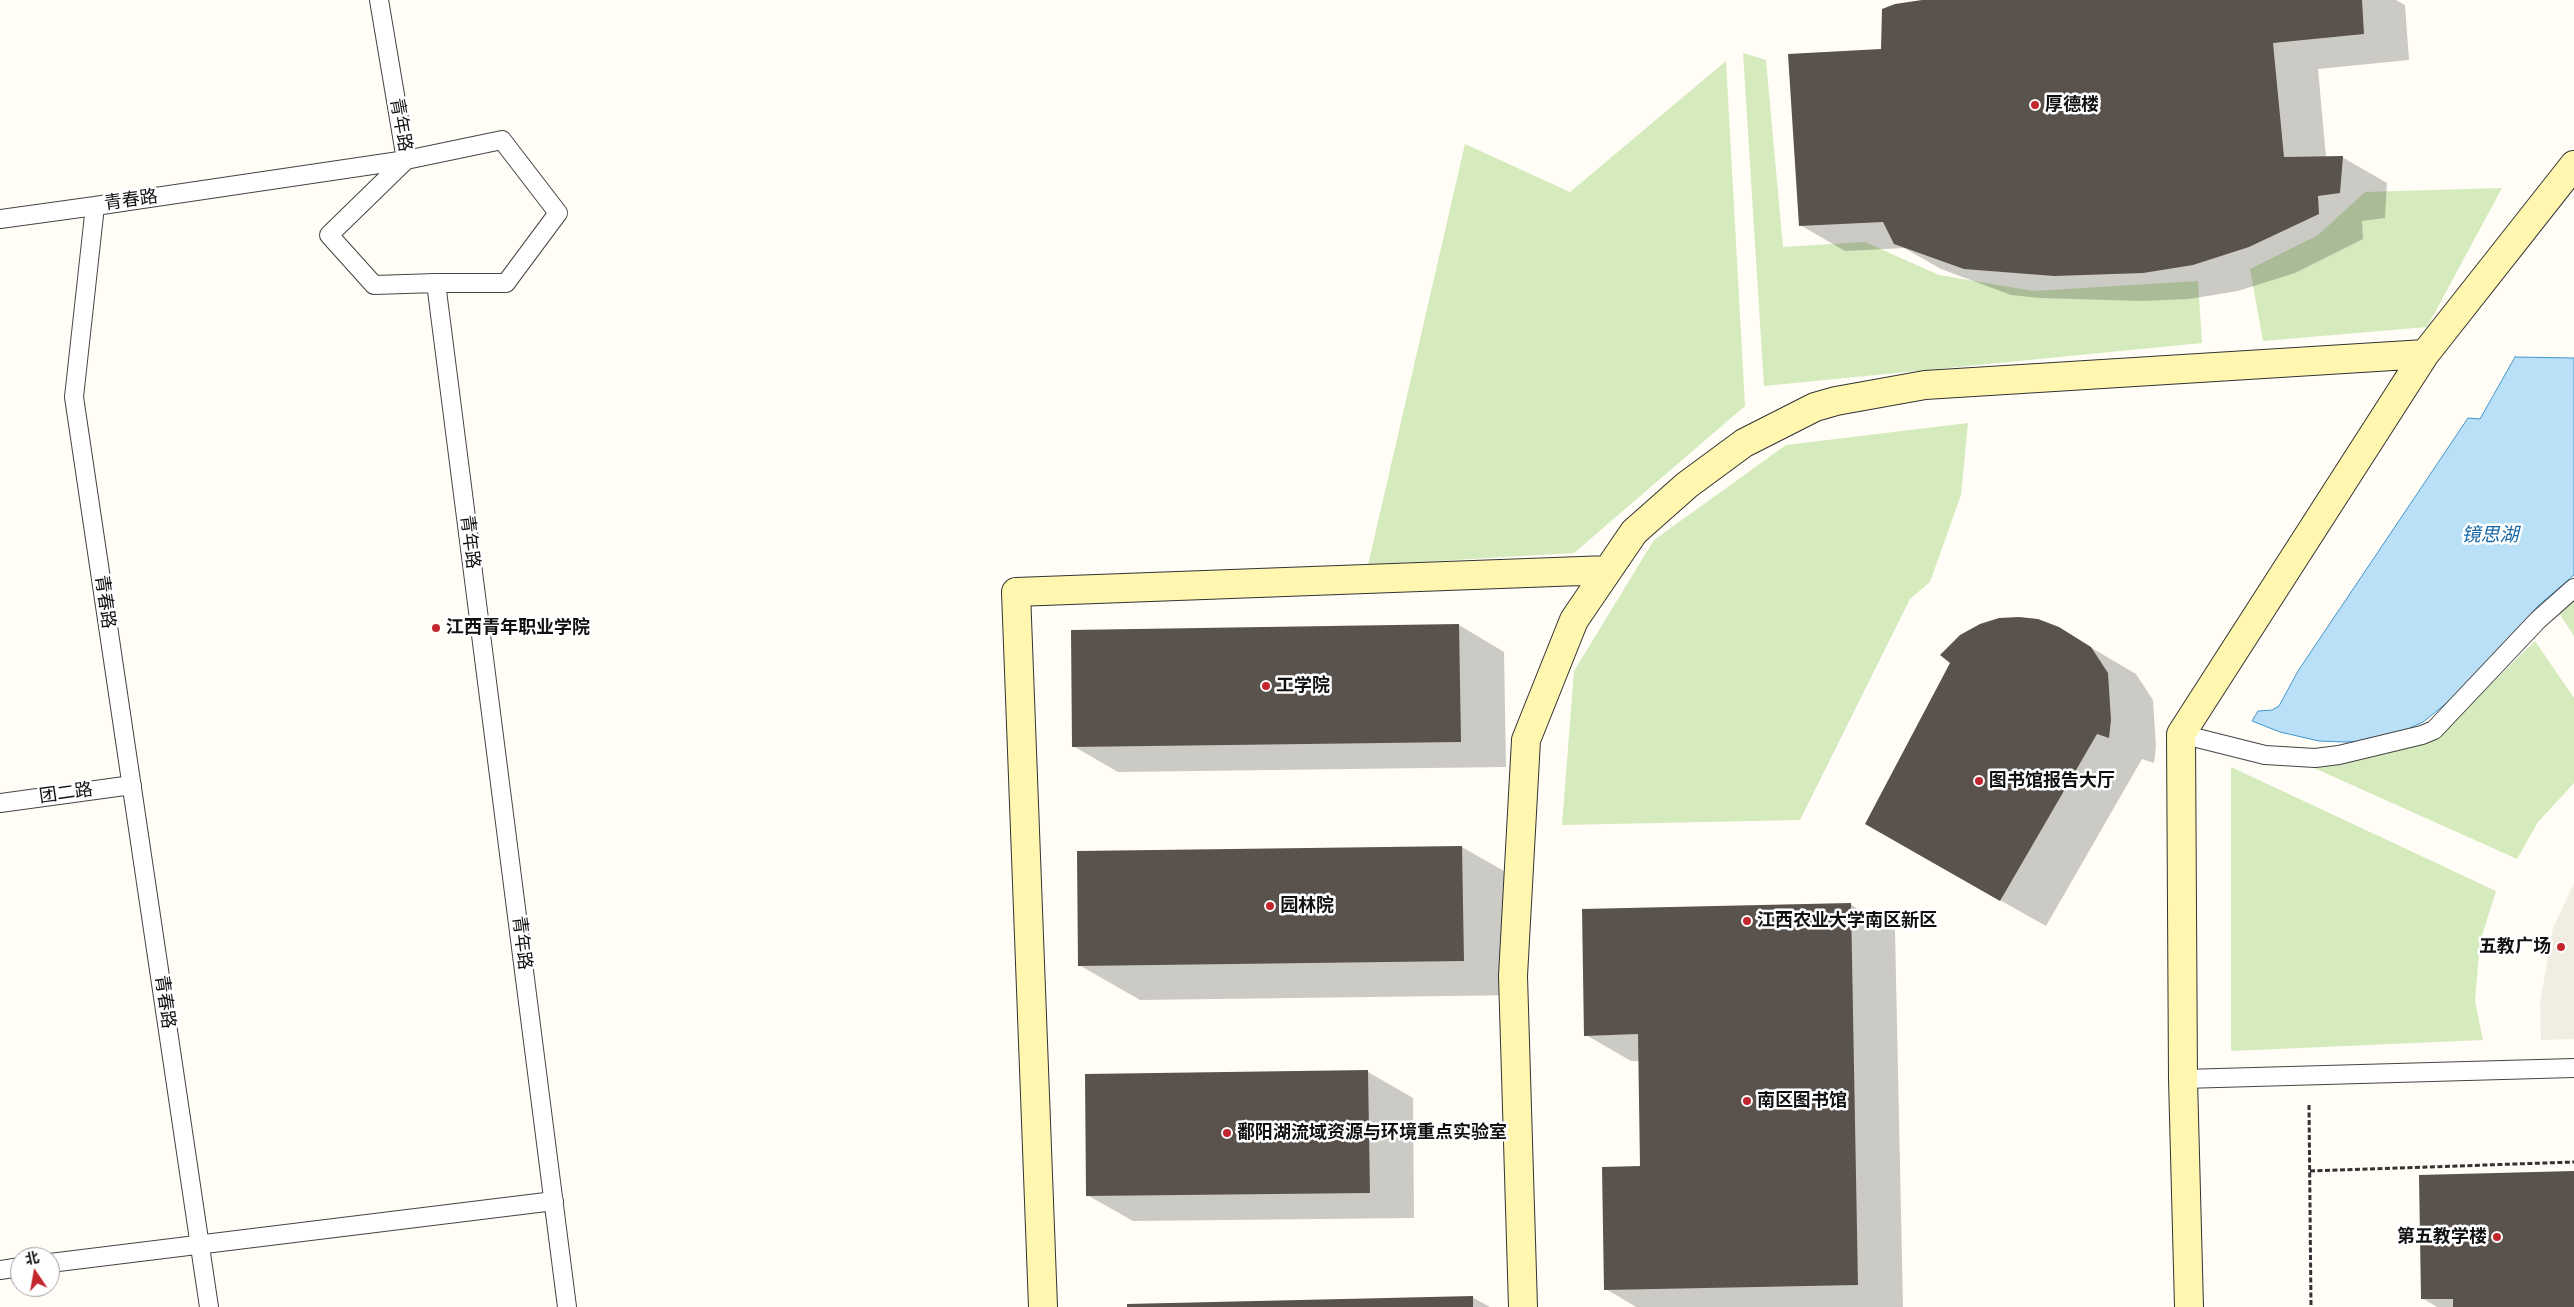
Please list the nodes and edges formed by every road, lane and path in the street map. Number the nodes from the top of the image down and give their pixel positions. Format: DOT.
graph roads {
  1 [pos="379,0"];
  2 [pos="406,160"];
  3 [pos="2574,165"];
  4 [pos="95,206"];
  5 [pos="0,219"];
  6 [pos="436,283"];
  7 [pos="2425,354"];
  8 [pos="1608,570"];
  9 [pos="2574,588"];
  10 [pos="2181,734"];
  11 [pos="132,785"];
  12 [pos="0,803"];
  13 [pos="2574,1068"];
  14 [pos="2309,1076"];
  15 [pos="2183,1079"];
  16 [pos="2574,1162"];
  17 [pos="2310,1171"];
  18 [pos="554,1201"];
  19 [pos="199,1244"];
  20 [pos="60,1262"];
  21 [pos="209,1307"];
  22 [pos="567,1307"];
  23 [pos="1043,1307"];
  24 [pos="1523,1307"];
  25 [pos="2189,1307"];
  26 [pos="2311,1307"];
  1 -- 2 [label="lane, 青年路"];
  2 -- 4 [label="lane, 青春路"];
  2 -- 6 [label="lane"];
  2 -- 6 [label="lane, 青年路"];
  3 -- 7 [label="street"];
  4 -- 5 [label="lane"];
  4 -- 11 [label="lane, 青春路"];
  6 -- 18 [label="lane, 青年路"];
  7 -- 8 [label="street"];
  7 -- 10 [label="street"];
  8 -- 23 [label="street"];
  8 -- 24 [label="street"];
  9 -- 10 [label="lane"];
  10 -- 15 [label="street"];
  11 -- 12 [label="lane, 团二路"];
  11 -- 19 [label="lane, 青春路"];
  13 -- 14 [label="lane"];
  14 -- 15 [label="lane"];
  14 -- 17 [label="path"];
  15 -- 25 [label="street"];
  16 -- 17 [label="path"];
  17 -- 26 [label="path"];
  18 -- 19 [label="lane"];
  18 -- 22 [label="lane, 青年路"];
  19 -- 20 [label="lane"];
  19 -- 21 [label="lane, 青春路"];
}
